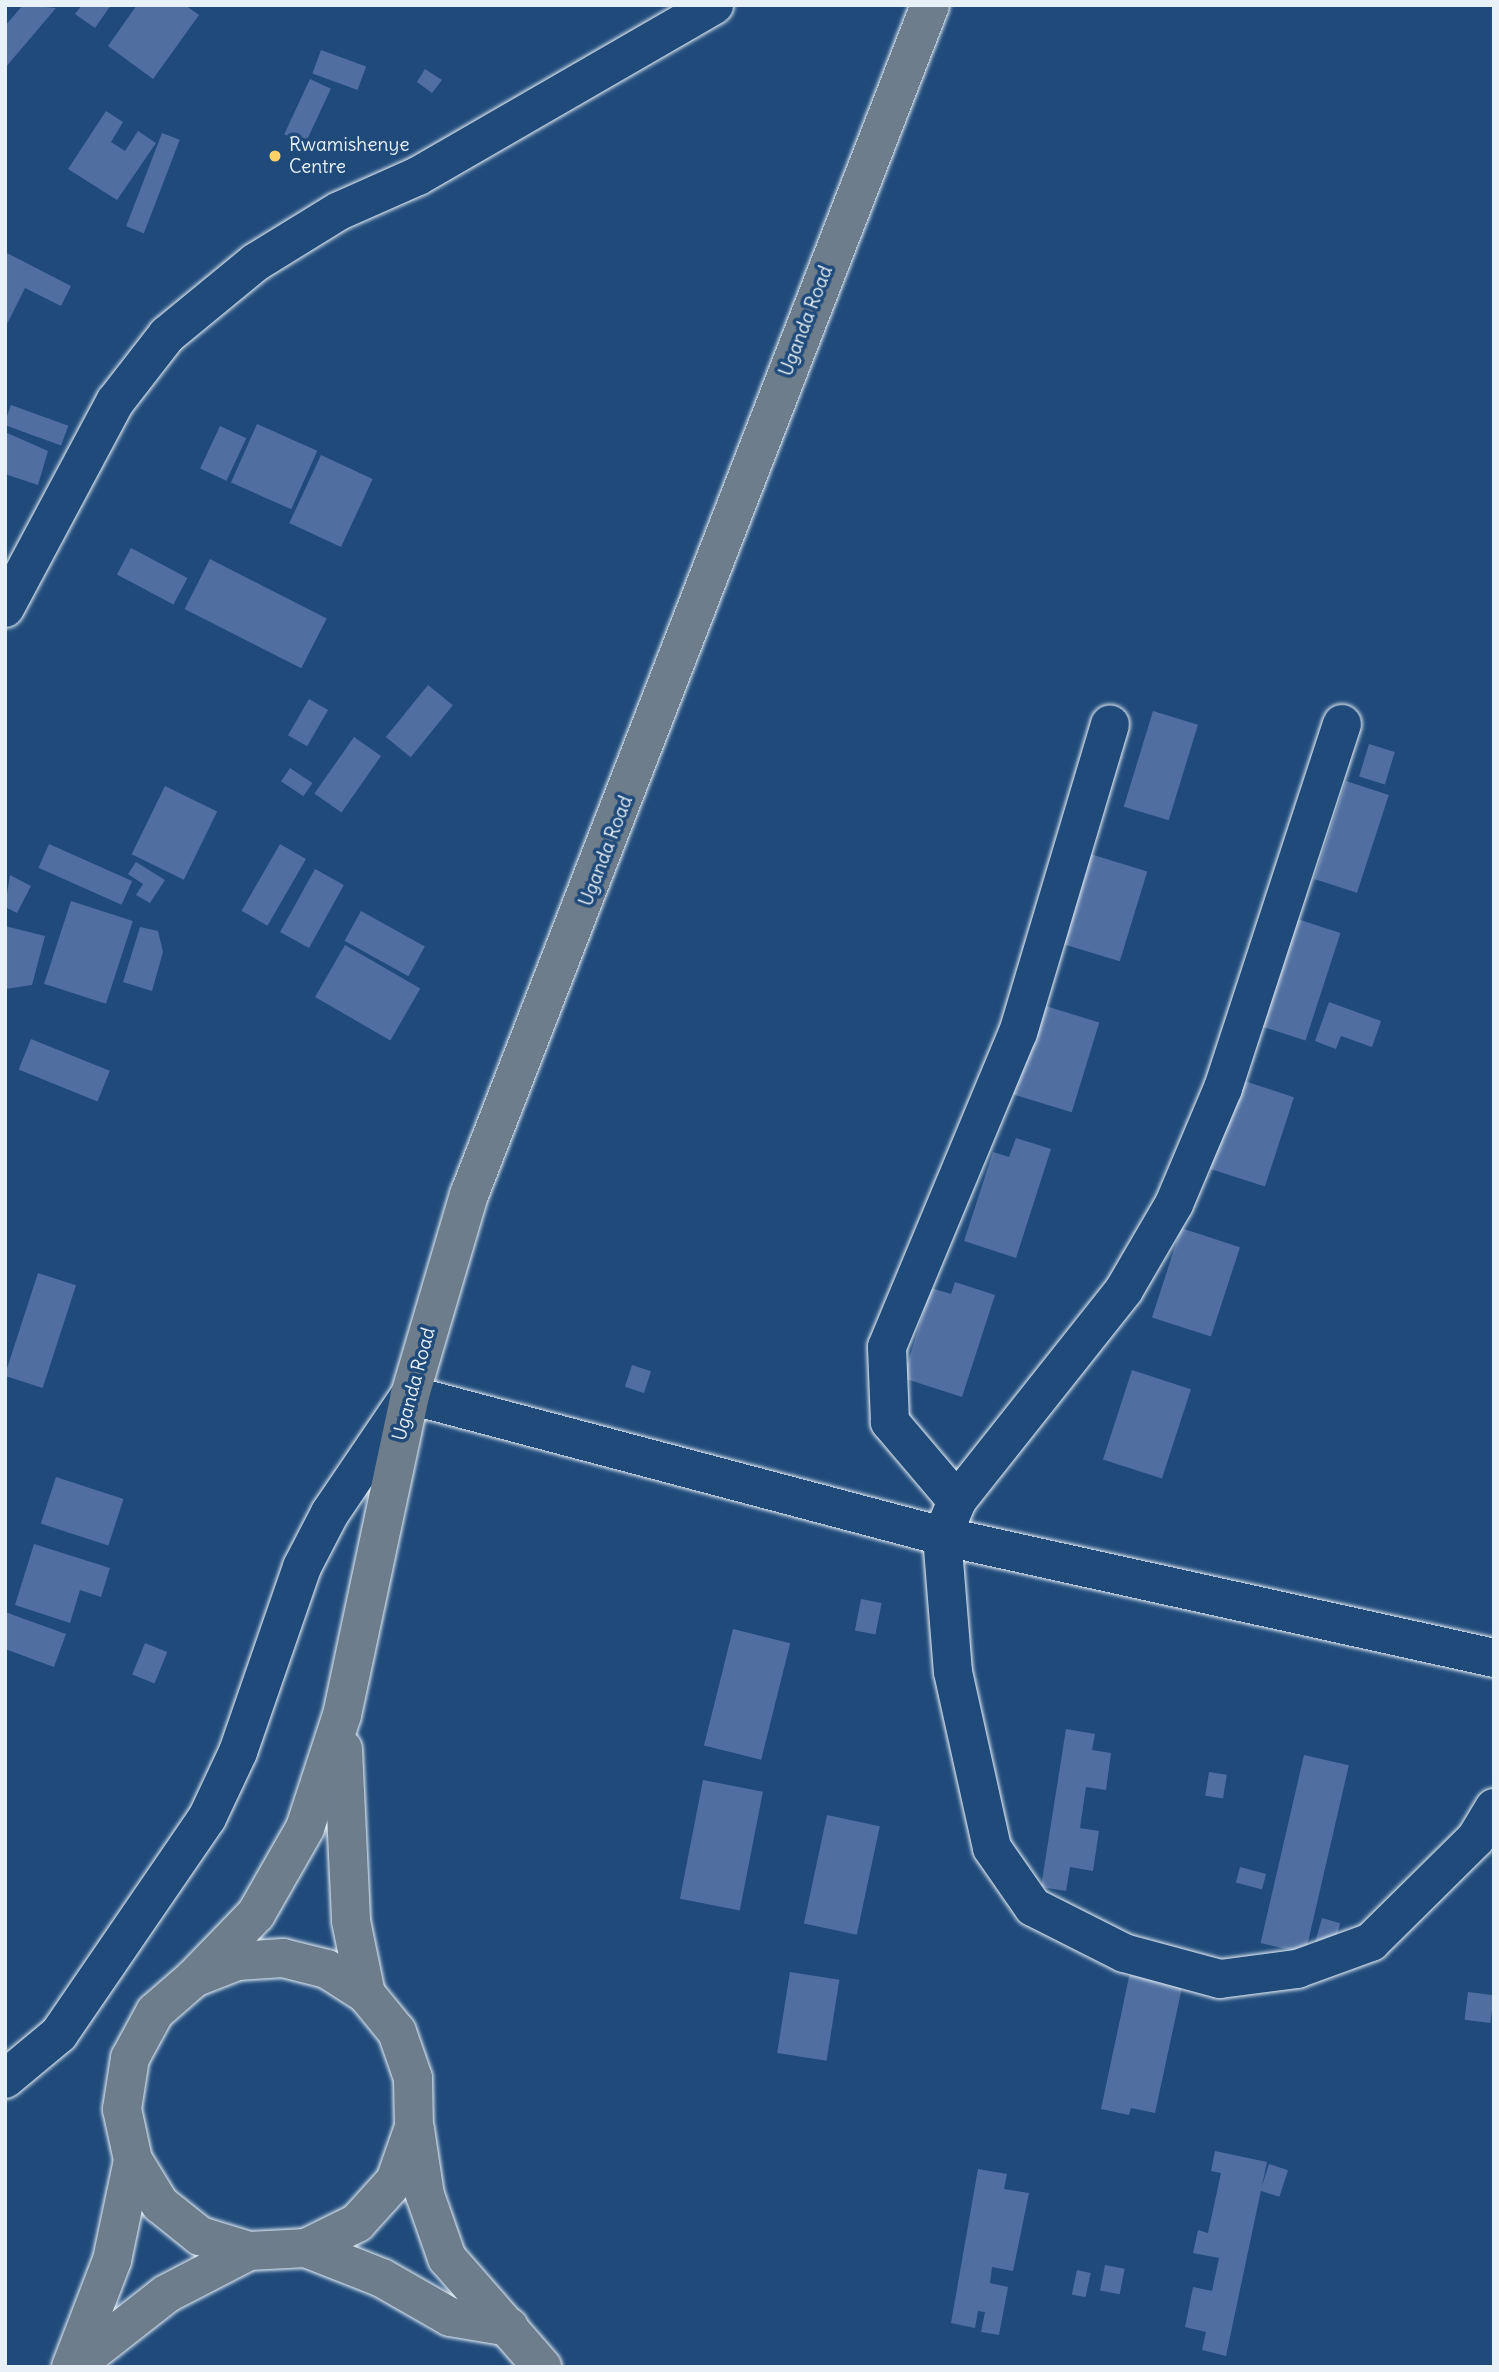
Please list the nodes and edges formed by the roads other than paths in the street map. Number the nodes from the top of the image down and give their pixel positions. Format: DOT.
graph roads {
  1 [pos="714,5"];
  2 [pos="930,5"];
  3 [pos="5,608"];
  4 [pos="1110,724"];
  5 [pos="1342,724"];
  6 [pos="410,1395"];
  7 [pos="957,1501"];
  8 [pos="942,1536"];
  9 [pos="1494,1658"];
  10 [pos="342,1715"];
  11 [pos="1494,1808"];
  12 [pos="194,1978"];
  13 [pos="366,1994"];
  14 [pos="5,2079"];
  15 [pos="414,2127"];
  16 [pos="132,2160"];
  17 [pos="306,2248"];
  18 [pos="249,2251"];
  19 [pos="509,2327"];
  20 [pos="72,2367"];
  21 [pos="542,2367"];
  1 -- 3 [label="street"];
  2 -- 6 [label="main road, Uganda Road"];
  4 -- 7 [label="street"];
  5 -- 7 [label="street"];
  6 -- 8 [label="street"];
  6 -- 10 [label="main road, Uganda Road"];
  6 -- 14 [label="street"];
  7 -- 8 [label="street"];
  8 -- 9 [label="street"];
  8 -- 11 [label="street"];
  10 -- 12 [label="main road, Uganda Road"];
  10 -- 13 [label="main road, Uganda Road"];
  12 -- 13 [label="main road"];
  12 -- 16 [label="main road"];
  13 -- 15 [label="main road"];
  15 -- 17 [label="main road"];
  15 -- 19 [label="main road"];
  16 -- 18 [label="main road"];
  16 -- 20 [label="main road"];
  17 -- 18 [label="main road"];
  17 -- 19 [label="main road"];
  18 -- 20 [label="main road"];
  19 -- 21 [label="main road"];
}
